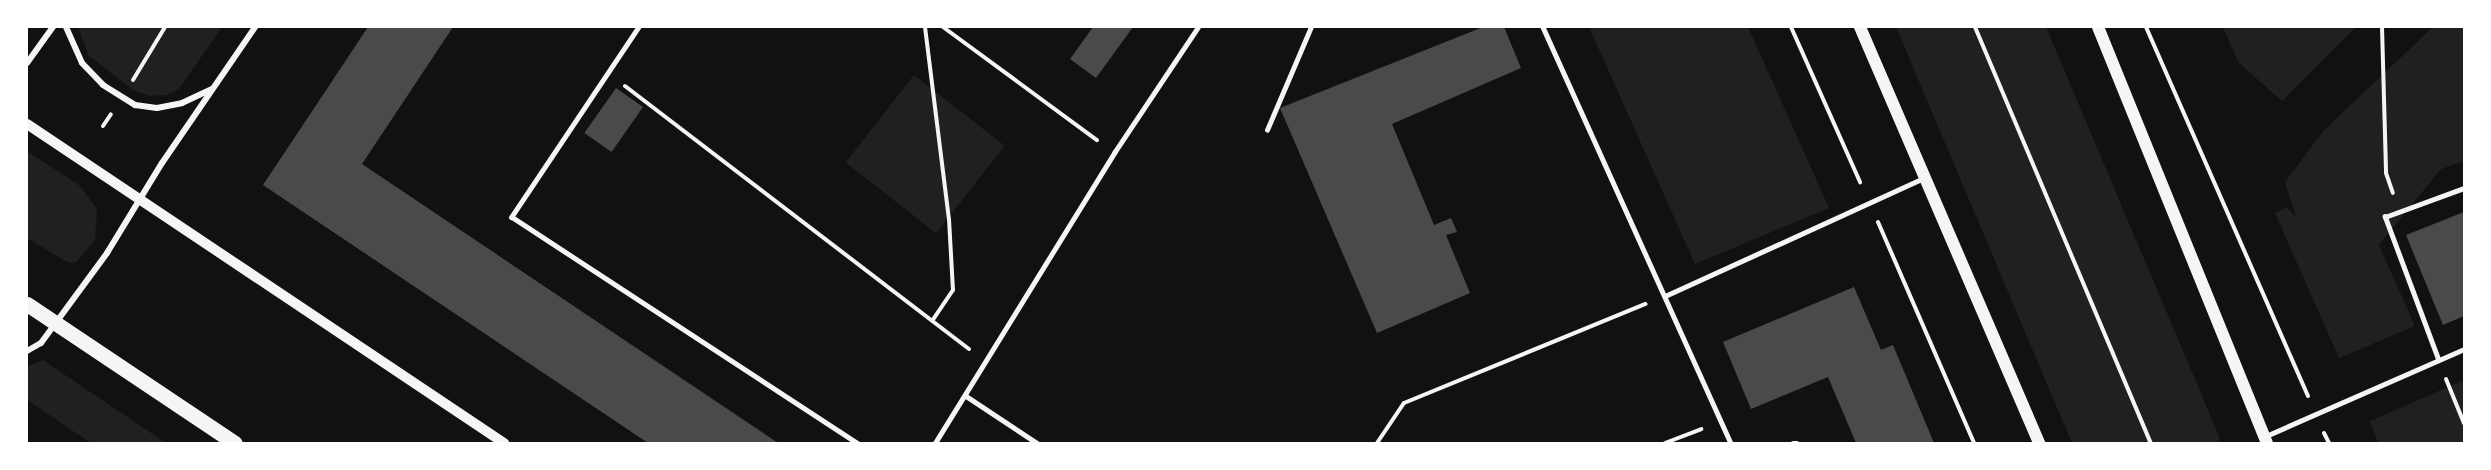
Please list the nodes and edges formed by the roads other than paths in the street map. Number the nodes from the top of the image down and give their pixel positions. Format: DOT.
graph roads {
  1 [pos="53,27"];
  2 [pos="66,27"];
  3 [pos="255,27"];
  4 [pos="639,27"];
  5 [pos="1198,27"];
  6 [pos="1311,27"];
  7 [pos="1543,27"];
  8 [pos="1860,27"];
  9 [pos="2098,27"];
  10 [pos="27,63"];
  11 [pos="213,89"];
  12 [pos="27,124"];
  13 [pos="1267,130"];
  14 [pos="1925,177"];
  15 [pos="2464,188"];
  16 [pos="142,199"];
  17 [pos="1665,296"];
  18 [pos="27,304"];
  19 [pos="57,322"];
  20 [pos="2464,349"];
  21 [pos="27,351"];
  22 [pos="2438,359"];
  23 [pos="966,396"];
  24 [pos="1029,438"];
  25 [pos="2263,441"];
  26 [pos="235,443"];
  27 [pos="504,443"];
  28 [pos="858,443"];
  29 [pos="936,443"];
  30 [pos="1025,443"];
  31 [pos="1037,443"];
  32 [pos="1731,443"];
  33 [pos="2039,443"];
  1 -- 10 [label="street"];
  2 -- 11 [label="street"];
  3 -- 11 [label="street"];
  4 -- 28 [label="lane"];
  5 -- 23 [label="lane"];
  6 -- 13 [label="lane"];
  7 -- 17 [label="lane"];
  8 -- 14 [label="main road"];
  9 -- 25 [label="main road"];
  11 -- 16 [label="street"];
  12 -- 16 [label="street"];
  14 -- 17 [label="lane"];
  14 -- 33 [label="main road"];
  15 -- 22 [label="lane"];
  16 -- 19 [label="street"];
  16 -- 27 [label="street"];
  17 -- 32 [label="lane"];
  18 -- 19 [label="main road"];
  19 -- 21 [label="street"];
  19 -- 26 [label="main road"];
  20 -- 22 [label="lane"];
  22 -- 25 [label="lane"];
  23 -- 24 [label="lane"];
  23 -- 29 [label="lane"];
  24 -- 30 [label="lane"];
  24 -- 31 [label="lane"];
}
